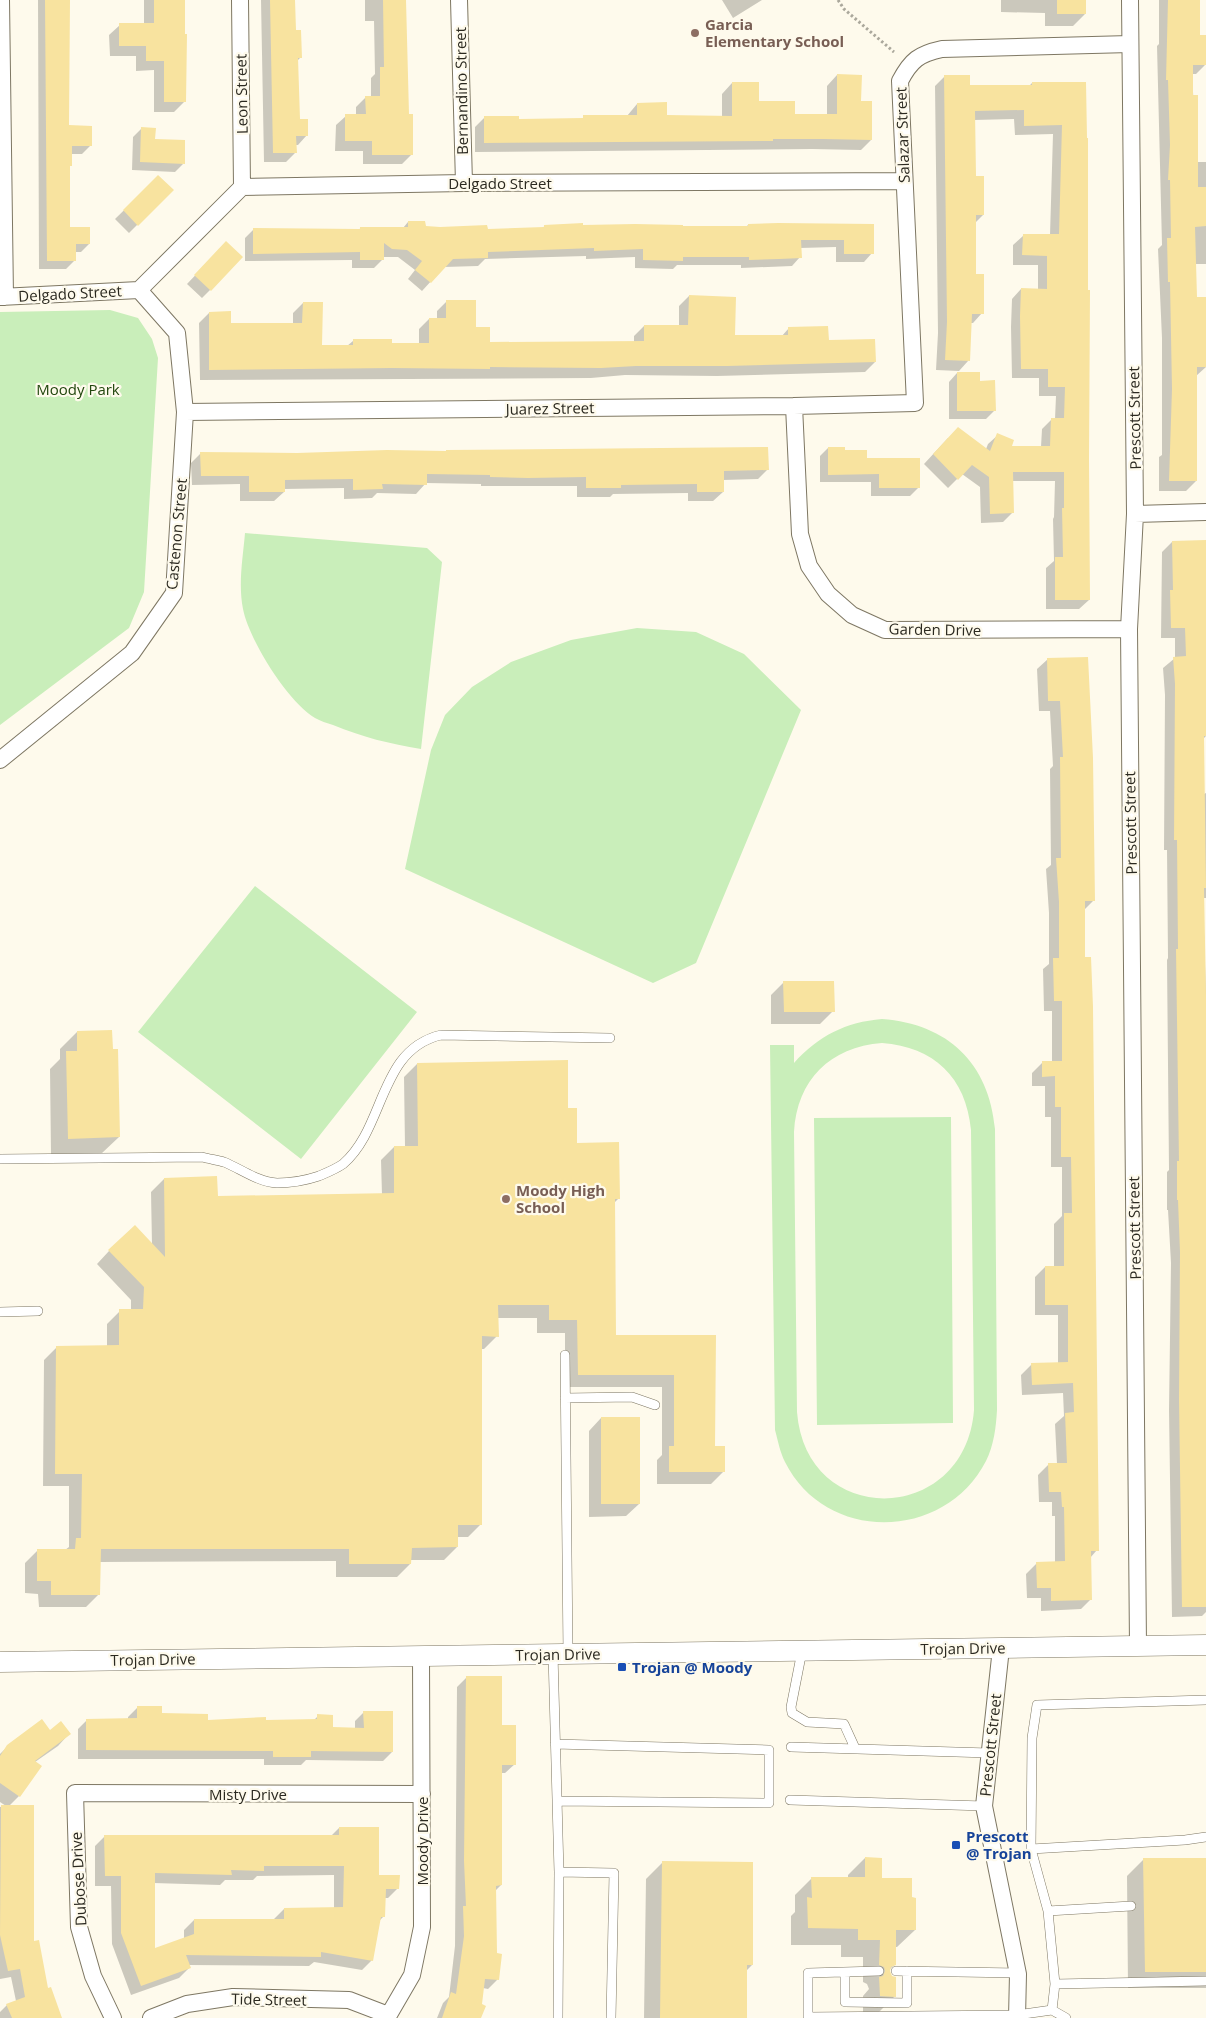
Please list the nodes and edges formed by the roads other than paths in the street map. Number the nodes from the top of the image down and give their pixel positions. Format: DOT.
graph roads {
  1 [pos="1,0"];
  2 [pos="240,0"];
  3 [pos="459,0"];
  4 [pos="1130,0"];
  5 [pos="1130,44"];
  6 [pos="903,181"];
  7 [pos="464,183"];
  8 [pos="242,187"];
  9 [pos="139,290"];
  10 [pos="2,297"];
  11 [pos="915,402"];
  12 [pos="794,406"];
  13 [pos="185,412"];
  14 [pos="1206,512"];
  15 [pos="1135,514"];
  16 [pos="1128,629"];
  17 [pos="0,760"];
  18 [pos="610,1038"];
  19 [pos="0,1159"];
  20 [pos="38,1311"];
  21 [pos="0,1312"];
  22 [pos="565,1355"];
  23 [pos="565,1398"];
  24 [pos="655,1405"];
  25 [pos="1206,1645"];
  26 [pos="1138,1646"];
  27 [pos="1002,1648"];
  28 [pos="802,1650"];
  29 [pos="560,1654"];
  30 [pos="421,1656"];
  31 [pos="0,1662"];
  32 [pos="1206,1700"];
  33 [pos="555,1744"];
  34 [pos="790,1747"];
  35 [pos="855,1748"];
  36 [pos="989,1753"];
  37 [pos="75,1793"];
  38 [pos="422,1794"];
  39 [pos="790,1800"];
  40 [pos="557,1801"];
  41 [pos="984,1806"];
  42 [pos="1206,1836"];
  43 [pos="1030,1849"];
  44 [pos="559,1872"];
  45 [pos="1131,1906"];
  46 [pos="1048,1911"];
  47 [pos="880,1971"];
  48 [pos="896,1971"];
  49 [pos="907,1971"];
  50 [pos="845,1972"];
  51 [pos="1018,1973"];
  52 [pos="1206,1980"];
  53 [pos="1055,1984"];
  54 [pos="1052,2010"];
  55 [pos="388,2017"];
  56 [pos="1017,2017"];
  57 [pos="113,2018"];
  58 [pos="151,2018"];
  59 [pos="558,2018"];
  60 [pos="611,2018"];
  61 [pos="1066,2018"];
  1 -- 10 [label="street"];
  2 -- 8 [label="street, Leon Street"];
  3 -- 7 [label="street, Bernandino Street"];
  4 -- 5 [label="street, Prescott Street"];
  5 -- 6 [label="street, Salazar Street"];
  5 -- 15 [label="street, Prescott Street"];
  6 -- 7 [label="street, Delgado Street"];
  6 -- 11 [label="street, Salazar Street"];
  7 -- 8 [label="street, Delgado Street"];
  8 -- 9 [label="street, Delgado Street"];
  9 -- 10 [label="street, Delgado Street"];
  9 -- 13 [label="street, Delgado Street"];
  11 -- 12 [label="street, Juarez Street"];
  12 -- 13 [label="street, Juarez Street"];
  12 -- 16 [label="street, Garden Drive"];
  13 -- 17 [label="street, Castenon Street"];
  14 -- 15 [label="street"];
  15 -- 16 [label="street, Prescott Street"];
  16 -- 26 [label="street, Prescott Street"];
  18 -- 19 [label="lane"];
  20 -- 21 [label="lane"];
  22 -- 23 [label="lane"];
  23 -- 24 [label="lane"];
  23 -- 29 [label="lane"];
  25 -- 26 [label="street, Trojan Drive"];
  26 -- 27 [label="street, Trojan Drive"];
  27 -- 28 [label="street, Trojan Drive"];
  27 -- 36 [label="street, Prescott Street"];
  28 -- 29 [label="street, Trojan Drive"];
  28 -- 35 [label="lane"];
  29 -- 30 [label="street, Trojan Drive"];
  29 -- 33 [label="lane"];
  30 -- 31 [label="street, Trojan Drive"];
  30 -- 38 [label="street, Moody Drive"];
  32 -- 43 [label="lane"];
  33 -- 40 [label="lane"];
  33 -- 40 [label="lane"];
  34 -- 35 [label="lane"];
  35 -- 36 [label="lane"];
  36 -- 41 [label="street, Prescott Street"];
  37 -- 38 [label="street, Misty Drive"];
  37 -- 57 [label="street, Dubose Drive"];
  38 -- 55 [label="street, Moody Drive"];
  39 -- 41 [label="lane"];
  40 -- 44 [label="lane"];
  41 -- 51 [label="street, Prescott Street"];
  42 -- 43 [label="lane"];
  43 -- 46 [label="lane"];
  44 -- 59 [label="lane"];
  44 -- 60 [label="lane"];
  45 -- 46 [label="lane"];
  46 -- 53 [label="lane"];
  47 -- 50 [label="lane"];
  48 -- 49 [label="lane"];
  49 -- 50 [label="lane"];
  49 -- 51 [label="lane"];
  50 -- 56 [label="lane"];
  51 -- 56 [label="street, Prescott Street"];
  52 -- 53 [label="lane"];
  53 -- 54 [label="lane"];
  54 -- 56 [label="lane"];
  54 -- 61 [label="lane"];
  55 -- 58 [label="street, Tide Street"];
}
